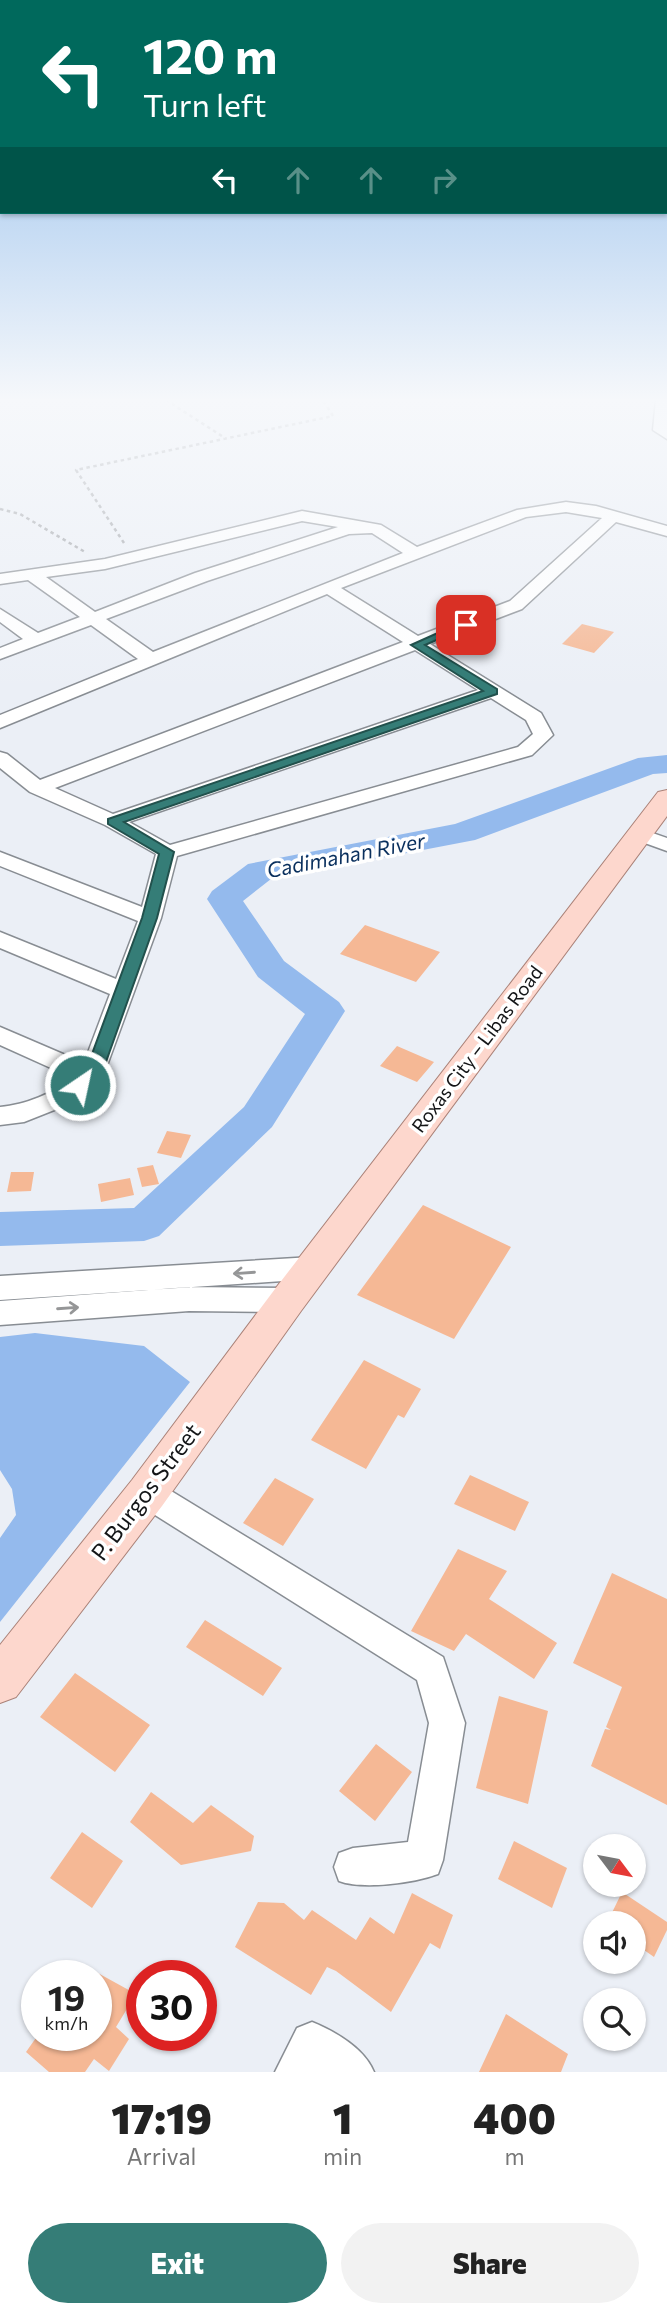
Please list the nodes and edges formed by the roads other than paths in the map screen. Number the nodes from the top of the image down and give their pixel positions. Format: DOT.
graph roads {
  1 [pos="613,516"];
  2 [pos="375,528"];
  3 [pos="667,531"];
  4 [pos="415,553"];
  5 [pos="32,575"];
  6 [pos="0,579"];
  7 [pos="328,587"];
  8 [pos="0,614"];
  9 [pos="94,618"];
  10 [pos="36,640"];
  11 [pos="416,645"];
  12 [pos="0,654"];
  13 [pos="151,659"];
  14 [pos="493,691"];
  15 [pos="0,722"];
  16 [pos="0,758"];
  17 [pos="37,788"];
  18 [pos="667,798"];
  19 [pos="113,821"];
  20 [pos="653,840"];
  21 [pos="167,852"];
  22 [pos="0,858"];
  23 [pos="149,918"];
  24 [pos="0,939"];
  25 [pos="124,991"];
  26 [pos="0,1035"];
  27 [pos="92,1076"];
  28 [pos="0,1116"];
  29 [pos="312,1268"];
  30 [pos="0,1288"];
  31 [pos="288,1300"];
  32 [pos="0,1312"];
  33 [pos="147,1493"];
  34 [pos="0,1681"];
  35 [pos="353,1867"];
  36 [pos="296,2072"];
  37 [pos="353,2072"];
  1 -- 3 [label="street"];
  1 -- 4 [label="street"];
  1 -- 11 [label="street"];
  2 -- 4 [label="street"];
  2 -- 5 [label="street"];
  2 -- 9 [label="street"];
  4 -- 7 [label="street"];
  5 -- 6 [label="street"];
  5 -- 9 [label="street"];
  7 -- 11 [label="street"];
  7 -- 13 [label="street"];
  8 -- 10 [label="street"];
  9 -- 10 [label="street"];
  9 -- 13 [label="street"];
  10 -- 12 [label="street"];
  11 -- 14 [label="street"];
  11 -- 17 [label="street"];
  13 -- 15 [label="street"];
  14 -- 19 [label="street"];
  14 -- 21 [label="street"];
  16 -- 17 [label="street"];
  17 -- 19 [label="street"];
  18 -- 20 [label="main road, Roxas City – Libas Road"];
  19 -- 21 [label="street"];
  20 -- 29 [label="main road, Roxas City – Libas Road"];
  21 -- 23 [label="street"];
  22 -- 23 [label="street"];
  23 -- 25 [label="street"];
  24 -- 25 [label="street"];
  25 -- 27 [label="street"];
  26 -- 27 [label="street"];
  27 -- 28 [label="street"];
  29 -- 30 [label="street, one-way"];
  29 -- 31 [label="main road, Roxas City – Libas Road"];
  32 -- 31 [label="street, one-way"];
  31 -- 33 [label="main road, P. Burgos Street"];
  33 -- 34 [label="main road, P. Burgos Street"];
  33 -- 35 [label="street"];
  36 -- 37 [label="street"];
}
